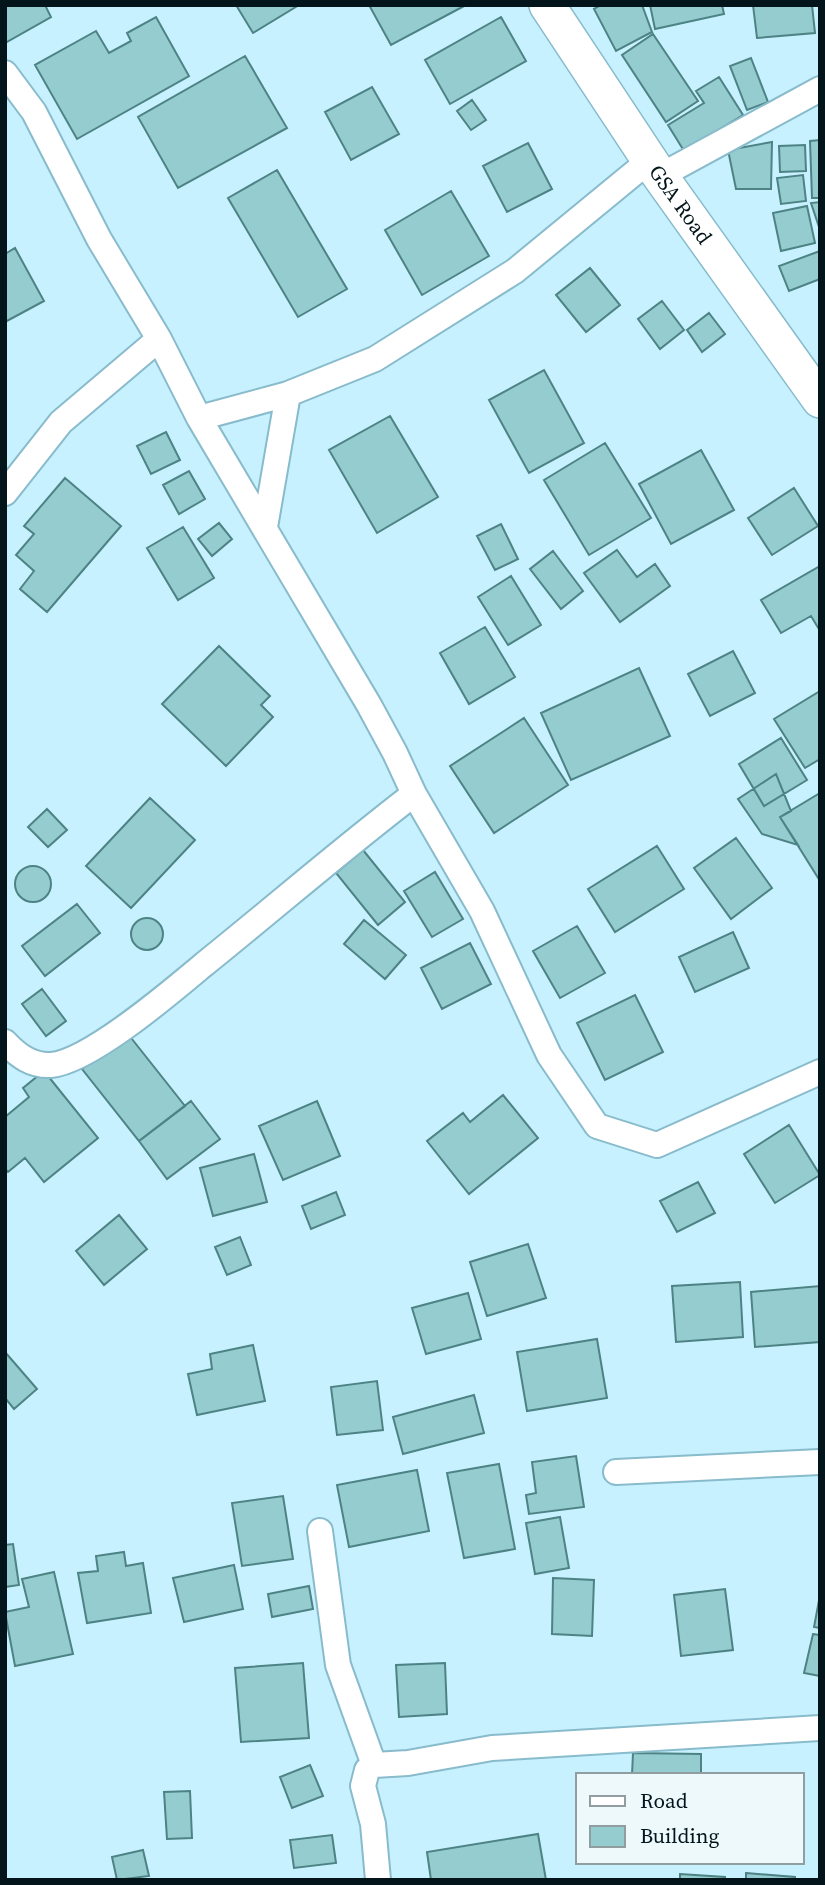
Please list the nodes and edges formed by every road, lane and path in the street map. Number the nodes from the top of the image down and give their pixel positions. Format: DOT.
graph roads {
  1 [pos="547,5"];
  2 [pos="5,73"];
  3 [pos="820,89"];
  4 [pos="655,168"];
  5 [pos="159,339"];
  6 [pos="288,394"];
  7 [pos="820,400"];
  8 [pos="199,418"];
  9 [pos="5,493"];
  10 [pos="265,527"];
  11 [pos="414,794"];
  12 [pos="5,1042"];
  13 [pos="820,1072"];
  14 [pos="820,1462"];
  15 [pos="617,1472"];
  16 [pos="320,1531"];
  17 [pos="820,1728"];
  18 [pos="374,1765"];
  19 [pos="379,1880"];
  1 -- 4 [label="street, GSA Road"];
  2 -- 5 [label="street"];
  3 -- 4 [label="street"];
  4 -- 6 [label="street"];
  4 -- 7 [label="street, GSA Road"];
  5 -- 8 [label="street"];
  5 -- 9 [label="street"];
  6 -- 8 [label="street"];
  6 -- 10 [label="street"];
  8 -- 10 [label="street"];
  10 -- 11 [label="street"];
  11 -- 12 [label="street"];
  11 -- 13 [label="street"];
  14 -- 15 [label="street"];
  16 -- 18 [label="street"];
  17 -- 18 [label="street"];
  18 -- 19 [label="street"];
}
